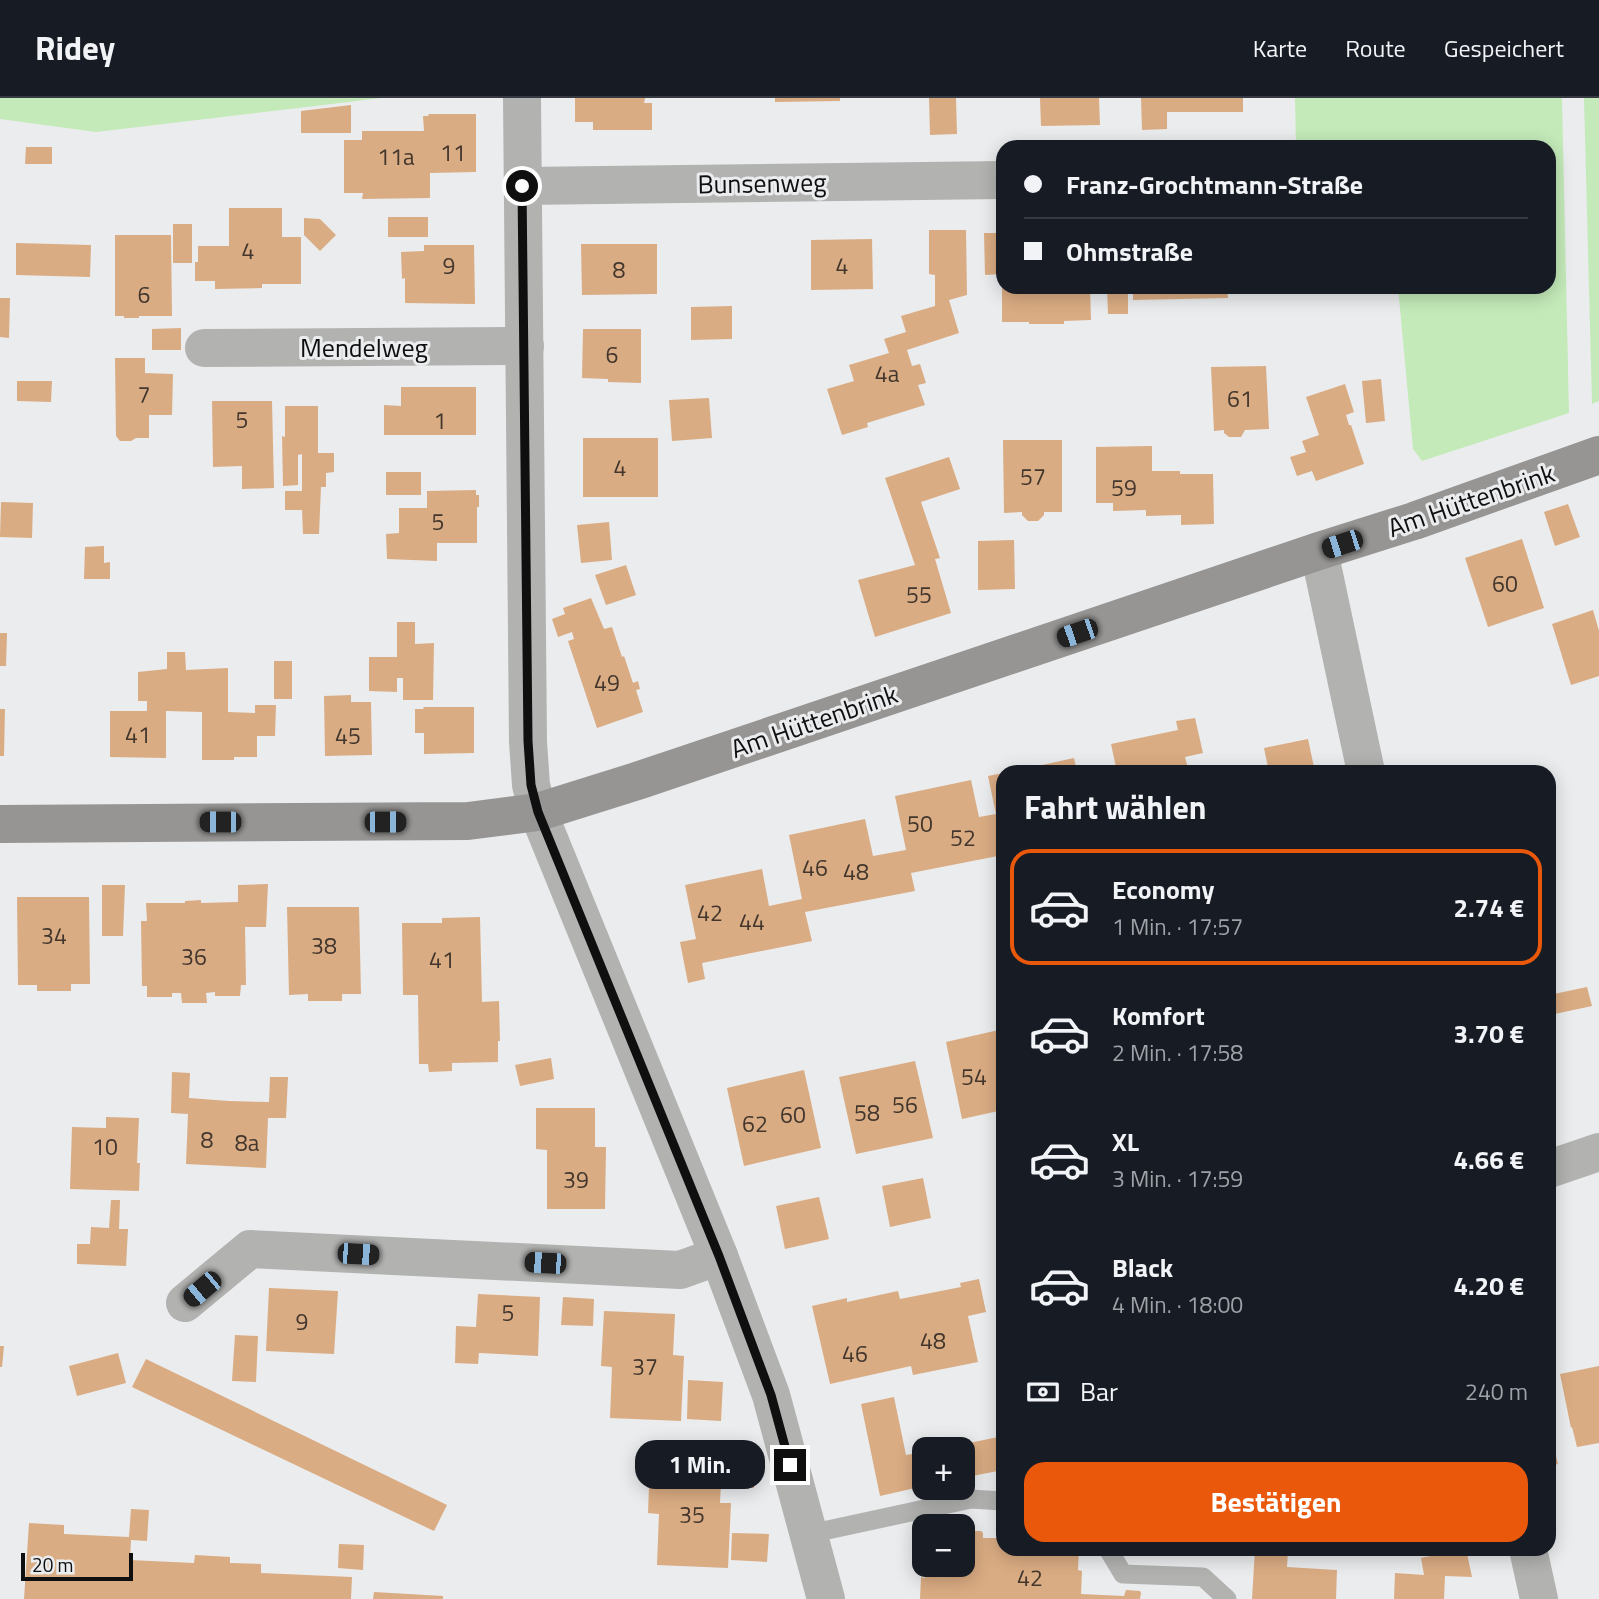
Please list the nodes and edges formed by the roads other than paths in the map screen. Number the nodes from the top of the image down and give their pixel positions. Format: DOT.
graph roads {
  1 [pos="522,98"];
  2 [pos="996,180"];
  3 [pos="522,186"];
  4 [pos="525,346"];
  5 [pos="204,348"];
  6 [pos="1599,456"];
  7 [pos="1319,551"];
  8 [pos="1365,765"];
  9 [pos="538,812"];
  10 [pos="0,824"];
  11 [pos="1599,1152"];
  12 [pos="1556,1167"];
  13 [pos="719,1256"];
  14 [pos="186,1303"];
  15 [pos="996,1501"];
  16 [pos="809,1534"];
  17 [pos="1112,1556"];
  18 [pos="1530,1556"];
  19 [pos="826,1599"];
  20 [pos="1227,1599"];
  21 [pos="1539,1599"];
  1 -- 3 [label="street"];
  2 -- 3 [label="street, Bunsenweg"];
  3 -- 4 [label="street"];
  4 -- 5 [label="street, Mendelweg"];
  4 -- 9 [label="street"];
  6 -- 7 [label="street, Am Hüttenbrink"];
  7 -- 8 [label="street"];
  7 -- 9 [label="street, Am Hüttenbrink"];
  9 -- 10 [label="street, Am Hüttenbrink"];
  9 -- 13 [label="street"];
  11 -- 12 [label="street"];
  13 -- 14 [label="street"];
  13 -- 16 [label="street"];
  15 -- 16 [label="lane"];
  16 -- 19 [label="street"];
  17 -- 20 [label="lane"];
  18 -- 21 [label="street"];
}
